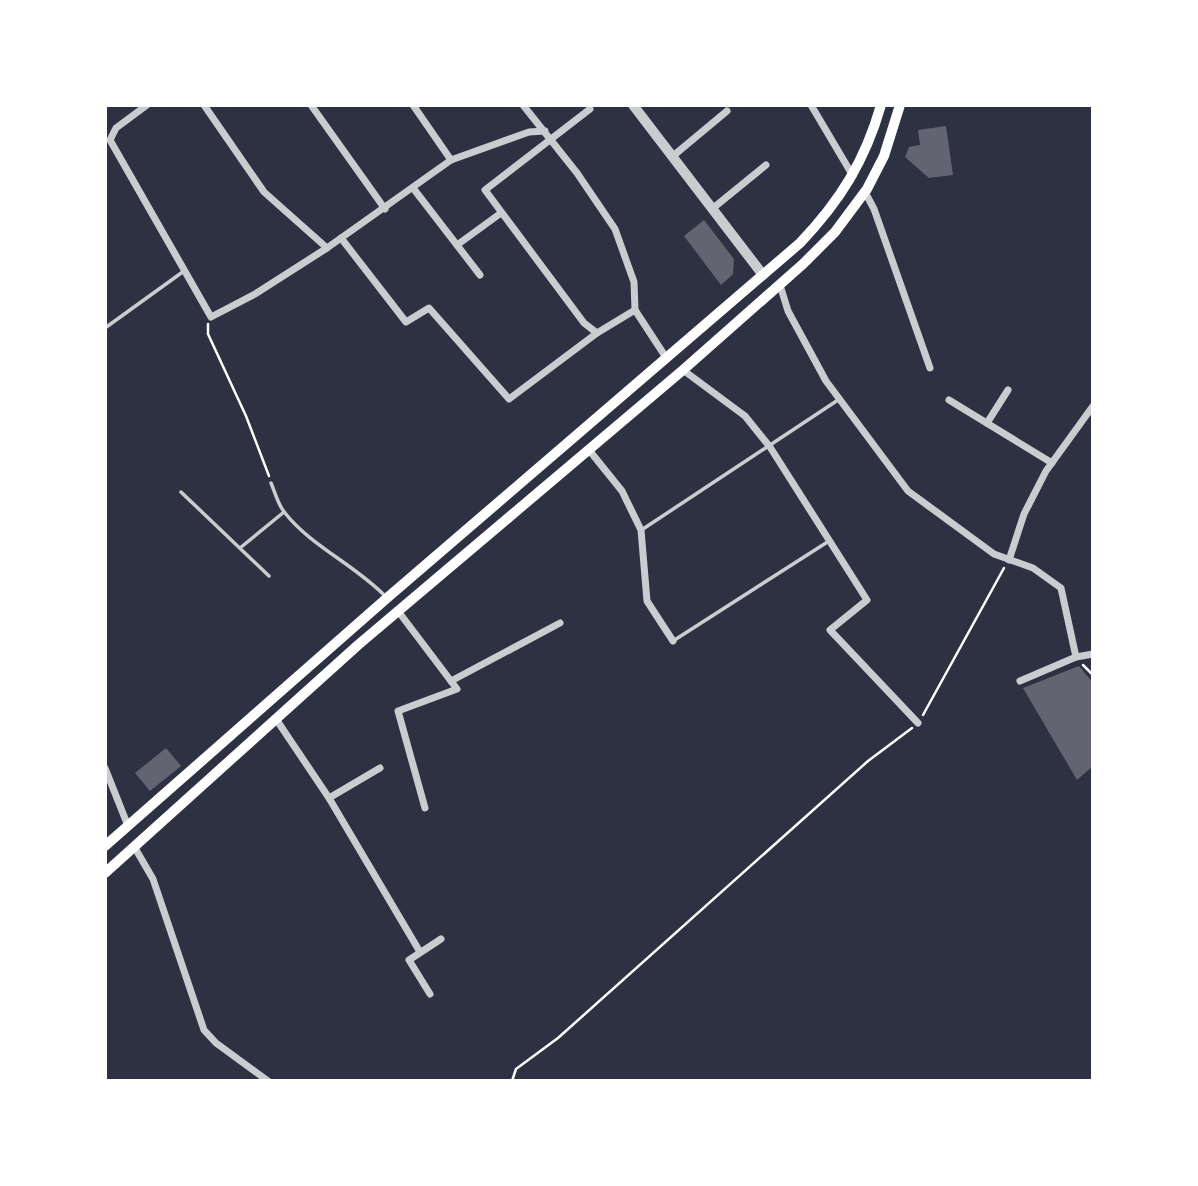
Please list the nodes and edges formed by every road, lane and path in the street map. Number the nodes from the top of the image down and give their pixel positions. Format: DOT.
graph roads {
  1 [pos="147,105"];
  2 [pos="204,105"];
  3 [pos="311,105"];
  4 [pos="413,105"];
  5 [pos="523,105"];
  6 [pos="633,105"];
  7 [pos="811,105"];
  8 [pos="881,105"];
  9 [pos="900,105"];
  10 [pos="590,109"];
  11 [pos="727,111"];
  12 [pos="548,134"];
  13 [pos="673,156"];
  14 [pos="451,160"];
  15 [pos="766,165"];
  16 [pos="853,176"];
  17 [pos="413,188"];
  18 [pos="865,192"];
  19 [pos="385,209"];
  20 [pos="712,209"];
  21 [pos="501,213"];
  22 [pos="341,238"];
  23 [pos="457,246"];
  24 [pos="327,248"];
  25 [pos="186,270"];
  26 [pos="480,275"];
  27 [pos="763,276"];
  28 [pos="781,284"];
  29 [pos="767,296"];
  30 [pos="635,310"];
  31 [pos="211,317"];
  32 [pos="105,328"];
  33 [pos="597,333"];
  34 [pos="668,359"];
  35 [pos="930,368"];
  36 [pos="683,370"];
  37 [pos="1008,390"];
  38 [pos="839,399"];
  39 [pos="949,400"];
  40 [pos="1093,406"];
  41 [pos="987,423"];
  42 [pos="770,447"];
  43 [pos="589,450"];
  44 [pos="1052,463"];
  45 [pos="271,483"];
  46 [pos="181,492"];
  47 [pos="284,512"];
  48 [pos="641,530"];
  49 [pos="829,541"];
  50 [pos="240,548"];
  51 [pos="1009,561"];
  52 [pos="269,576"];
  53 [pos="387,598"];
  54 [pos="398,611"];
  55 [pos="560,623"];
  56 [pos="673,641"];
  57 [pos="1093,654"];
  58 [pos="1076,657"];
  59 [pos="451,681"];
  60 [pos="1020,681"];
  61 [pos="276,719"];
  62 [pos="918,723"];
  63 [pos="105,768"];
  64 [pos="380,768"];
  65 [pos="329,798"];
  66 [pos="425,808"];
  67 [pos="128,826"];
  68 [pos="105,846"];
  69 [pos="135,848"];
  70 [pos="105,873"];
  71 [pos="441,939"];
  72 [pos="420,952"];
  73 [pos="430,995"];
  74 [pos="268,1081"];
  75 [pos="512,1081"];
  1 -- 25 [label="street"];
  2 -- 24 [label="street"];
  3 -- 19 [label="street"];
  4 -- 14 [label="street"];
  5 -- 12 [label="street"];
  6 -- 13 [label="street"];
  7 -- 16 [label="street"];
  8 -- 16 [label="main road"];
  9 -- 18 [label="main road"];
  10 -- 12 [label="street"];
  11 -- 13 [label="street"];
  12 -- 14 [label="street"];
  12 -- 21 [label="street"];
  12 -- 30 [label="street"];
  13 -- 20 [label="street"];
  14 -- 17 [label="street"];
  15 -- 20 [label="street"];
  16 -- 27 [label="main road"];
  17 -- 19 [label="street"];
  17 -- 23 [label="street"];
  18 -- 28 [label="main road"];
  18 -- 35 [label="street"];
  19 -- 22 [label="street"];
  20 -- 27 [label="street"];
  21 -- 23 [label="street"];
  21 -- 33 [label="street"];
  22 -- 24 [label="street"];
  22 -- 33 [label="street"];
  23 -- 26 [label="street"];
  24 -- 31 [label="street"];
  25 -- 31 [label="street"];
  25 -- 32 [label="lane"];
  27 -- 28 [label="main road"];
  27 -- 29 [label="main road"];
  27 -- 34 [label="main road"];
  28 -- 29 [label="main road"];
  28 -- 38 [label="street"];
  29 -- 36 [label="main road"];
  30 -- 33 [label="street"];
  30 -- 34 [label="street"];
  31 -- 45 [label="path"];
  34 -- 53 [label="main road"];
  36 -- 42 [label="street"];
  36 -- 43 [label="main road"];
  37 -- 41 [label="street"];
  38 -- 42 [label="lane"];
  38 -- 51 [label="street"];
  39 -- 41 [label="street"];
  40 -- 44 [label="street"];
  41 -- 44 [label="street"];
  42 -- 48 [label="lane"];
  42 -- 49 [label="street"];
  43 -- 48 [label="street"];
  43 -- 54 [label="main road"];
  44 -- 51 [label="street"];
  45 -- 47 [label="lane"];
  46 -- 50 [label="lane"];
  47 -- 50 [label="lane"];
  47 -- 53 [label="lane"];
  48 -- 56 [label="street"];
  49 -- 56 [label="lane"];
  49 -- 62 [label="street"];
  50 -- 52 [label="lane"];
  51 -- 58 [label="street"];
  51 -- 62 [label="path"];
  53 -- 67 [label="main road"];
  54 -- 59 [label="street"];
  54 -- 61 [label="main road"];
  55 -- 59 [label="street"];
  57 -- 58 [label="street"];
  58 -- 60 [label="street"];
  59 -- 66 [label="street"];
  61 -- 65 [label="street"];
  61 -- 69 [label="main road"];
  62 -- 75 [label="path"];
  63 -- 67 [label="street"];
  64 -- 65 [label="street"];
  65 -- 72 [label="street"];
  67 -- 68 [label="main road"];
  69 -- 70 [label="main road"];
  69 -- 74 [label="street"];
  71 -- 72 [label="street"];
  72 -- 73 [label="street"];
}
